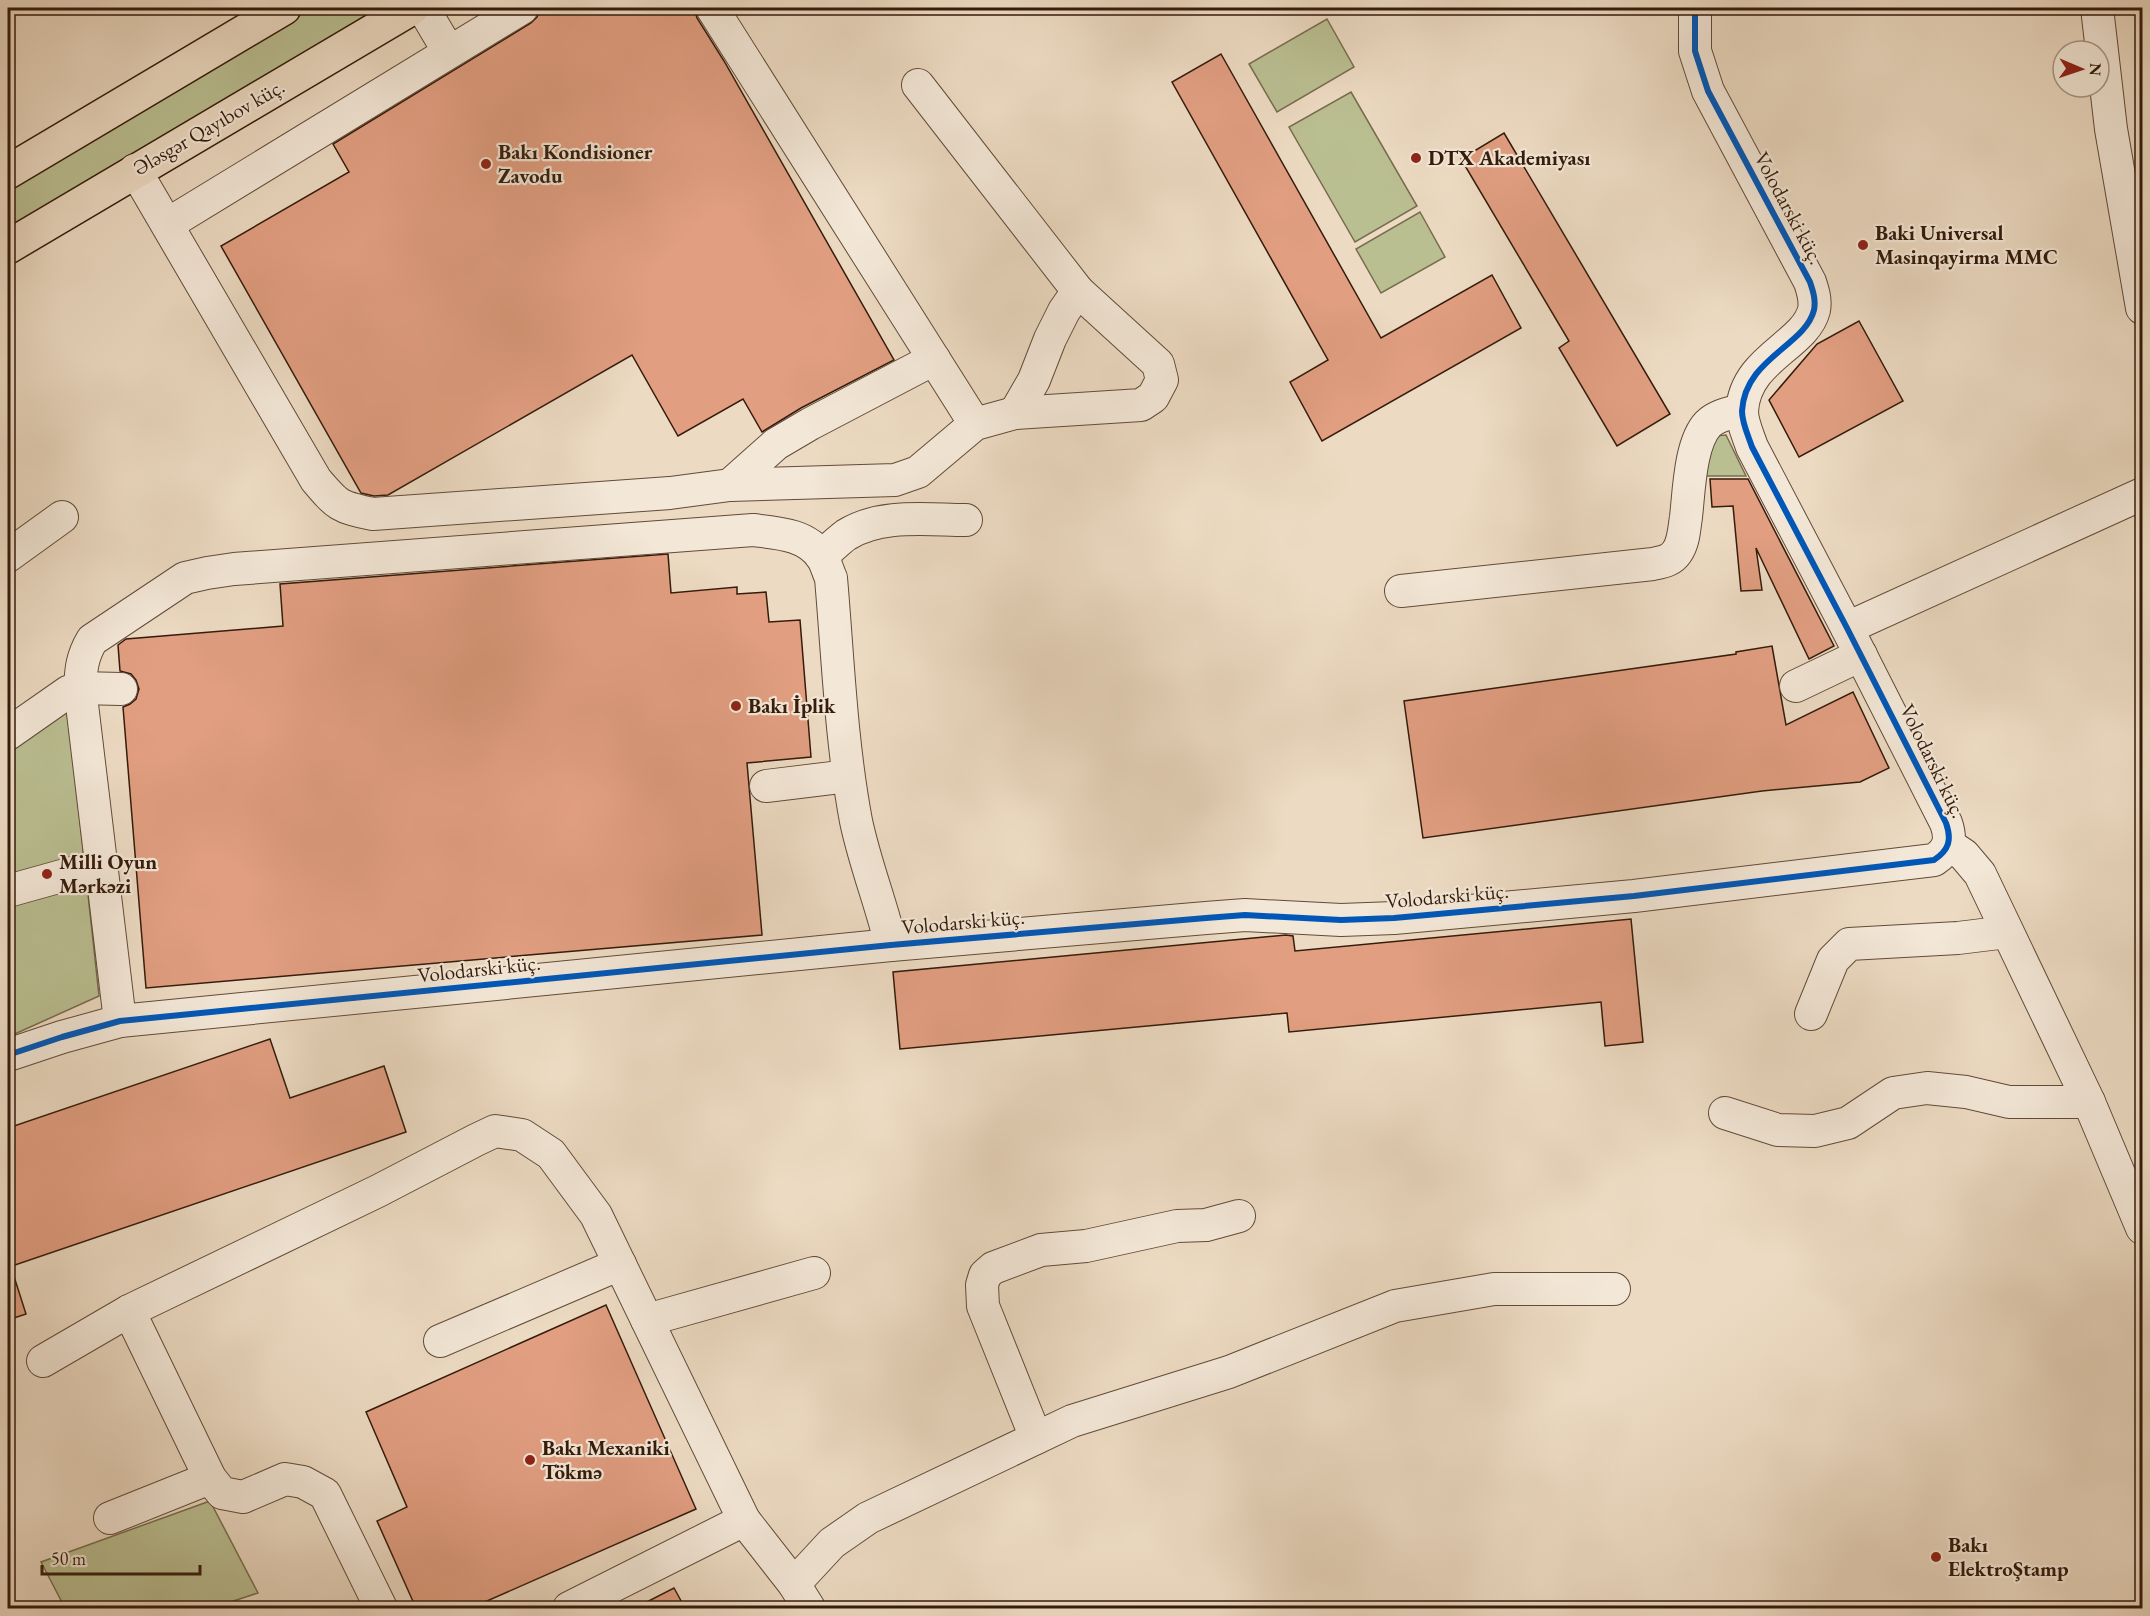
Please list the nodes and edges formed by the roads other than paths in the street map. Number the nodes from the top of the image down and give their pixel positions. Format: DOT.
graph roads {
  1 [pos="284,8"];
  2 [pos="412,8"];
  3 [pos="423,8"];
  4 [pos="522,8"];
  5 [pos="712,8"];
  6 [pos="1695,8"];
  7 [pos="2097,8"];
  8 [pos="449,52"];
  9 [pos="918,85"];
  10 [pos="135,170"];
  11 [pos="8,172"];
  12 [pos="168,224"];
  13 [pos="8,247"];
  14 [pos="1078,291"];
  15 [pos="2142,308"];
  16 [pos="934,359"];
  17 [pos="1742,410"];
  18 [pos="1015,413"];
  19 [pos="975,424"];
  20 [pos="730,485"];
  21 [pos="2142,494"];
  22 [pos="62,517"];
  23 [pos="966,520"];
  24 [pos="8,556"];
  25 [pos="822,556"];
  26 [pos="1401,591"];
  27 [pos="1854,641"];
  28 [pos="1796,686"];
  29 [pos="80,688"];
  30 [pos="121,689"];
  31 [pos="8,734"];
  32 [pos="848,776"];
  33 [pos="766,786"];
  34 [pos="1949,845"];
  35 [pos="101,865"];
  36 [pos="8,891"];
  37 [pos="2007,932"];
  38 [pos="891,945"];
  39 [pos="1811,1014"];
  40 [pos="120,1021"];
  41 [pos="8,1055"];
  42 [pos="2089,1102"];
  43 [pos="1725,1113"];
  44 [pos="1239,1216"];
  45 [pos="2142,1228"];
  46 [pos="620,1264"];
  47 [pos="814,1273"];
  48 [pos="1614,1289"];
  49 [pos="129,1311"];
  50 [pos="648,1320"];
  51 [pos="440,1341"];
  52 [pos="43,1361"];
  53 [pos="1036,1438"];
  54 [pos="210,1478"];
  55 [pos="110,1518"];
  56 [pos="744,1520"];
  57 [pos="802,1596"];
  58 [pos="381,1608"];
  59 [pos="569,1608"];
  1 -- 11 [label="main road"];
  2 -- 10 [label="main road, Ələsgər Qayıbov küç."];
  3 -- 8 [label="street"];
  4 -- 8 [label="street"];
  5 -- 16 [label="street"];
  6 -- 17 [label="street, Volodarski küç."];
  7 -- 15 [label="street"];
  8 -- 12 [label="street"];
  9 -- 14 [label="street"];
  10 -- 12 [label="street"];
  10 -- 13 [label="main road, Ələsgər Qayıbov küç."];
  12 -- 20 [label="street"];
  14 -- 18 [label="street"];
  14 -- 18 [label="street"];
  16 -- 19 [label="street"];
  16 -- 20 [label="street"];
  17 -- 26 [label="street"];
  17 -- 27 [label="street, Volodarski küç."];
  18 -- 19 [label="street"];
  19 -- 20 [label="street"];
  21 -- 27 [label="street"];
  22 -- 24 [label="street"];
  23 -- 25 [label="street"];
  25 -- 29 [label="street"];
  25 -- 32 [label="street"];
  27 -- 28 [label="street"];
  27 -- 34 [label="street, Volodarski küç."];
  29 -- 30 [label="street"];
  29 -- 31 [label="street"];
  29 -- 35 [label="street"];
  32 -- 33 [label="street"];
  32 -- 38 [label="street"];
  34 -- 37 [label="street"];
  34 -- 38 [label="street, Volodarski küç."];
  35 -- 36 [label="street"];
  35 -- 40 [label="street"];
  37 -- 39 [label="street"];
  37 -- 42 [label="street"];
  38 -- 40 [label="street, Volodarski küç."];
  40 -- 41 [label="street, Volodarski küç."];
  42 -- 43 [label="street"];
  42 -- 45 [label="street"];
  44 -- 53 [label="street"];
  46 -- 49 [label="street"];
  46 -- 50 [label="street"];
  46 -- 51 [label="street"];
  47 -- 50 [label="street"];
  48 -- 53 [label="street"];
  49 -- 52 [label="street"];
  49 -- 54 [label="street"];
  50 -- 56 [label="street"];
  53 -- 57 [label="street"];
  54 -- 55 [label="street"];
  54 -- 58 [label="street"];
  56 -- 57 [label="street"];
  56 -- 59 [label="street"];
}
